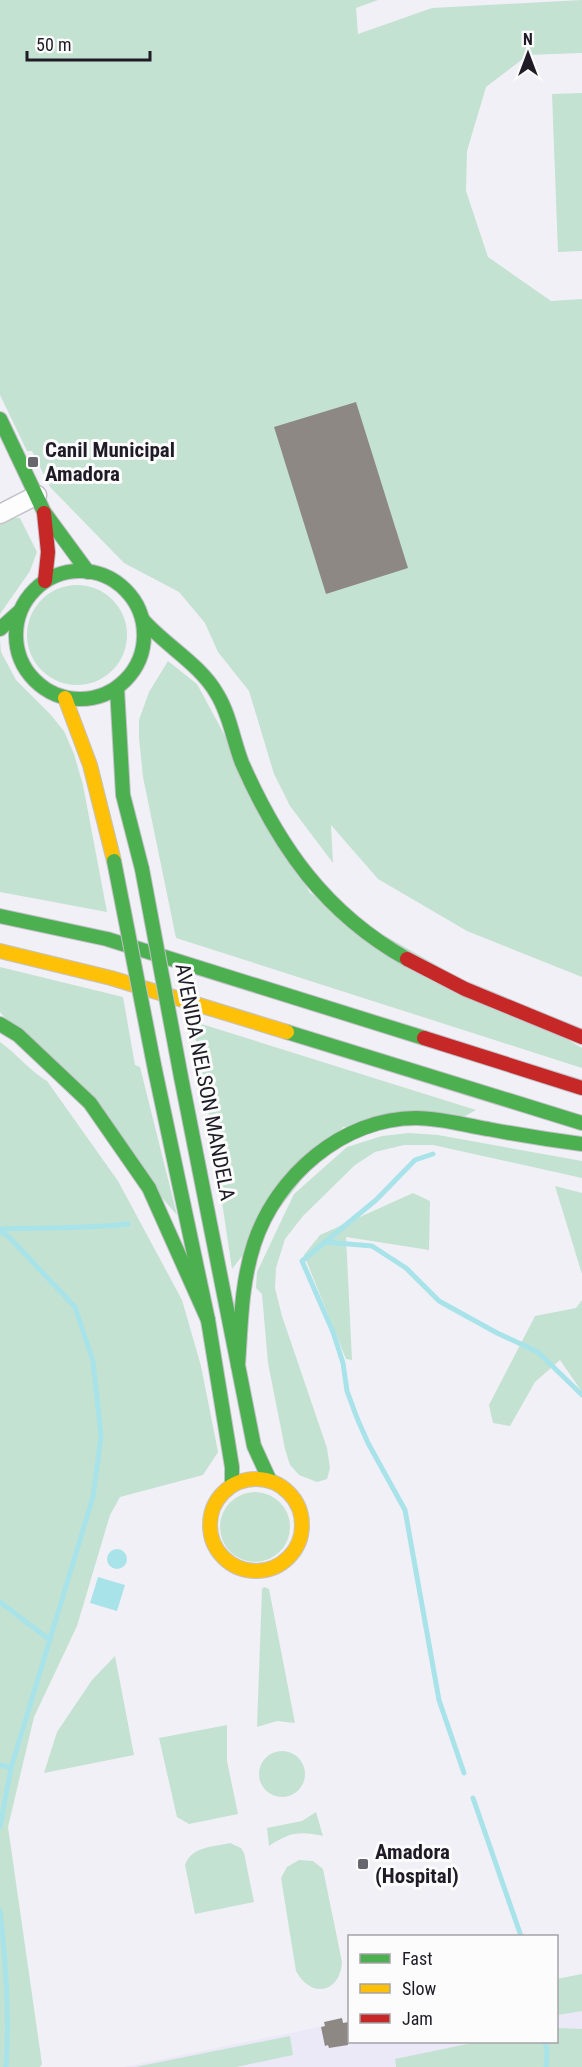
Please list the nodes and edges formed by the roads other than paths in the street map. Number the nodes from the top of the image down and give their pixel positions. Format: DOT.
graph roads {
  1 [pos="0,419"];
  2 [pos="37,495"];
  3 [pos="44,512"];
  4 [pos="0,514"];
  5 [pos="88,572"];
  6 [pos="45,581"];
  7 [pos="20,610"];
  8 [pos="143,620"];
  9 [pos="0,629"];
  10 [pos="117,688"];
  11 [pos="65,698"];
  12 [pos="0,916"];
  13 [pos="0,951"];
  14 [pos="0,1024"];
  15 [pos="582,1036"];
  16 [pos="582,1088"];
  17 [pos="582,1123"];
  18 [pos="582,1144"];
  19 [pos="208,1320"];
  20 [pos="237,1365"];
  21 [pos="270,1481"];
  22 [pos="232,1485"];
  1 -- 2 [label="main road"];
  2 -- 3 [label="main road"];
  2 -- 4 [label="street"];
  3 -- 5 [label="main road"];
  3 -- 6 [label="main road"];
  5 -- 6 [label="main road"];
  5 -- 8 [label="main road"];
  6 -- 7 [label="main road"];
  7 -- 9 [label="main road"];
  7 -- 11 [label="main road"];
  8 -- 10 [label="main road"];
  8 -- 15 [label="main road"];
  10 -- 11 [label="main road"];
  10 -- 20 [label="main road, AVENIDA NELSON MANDELA, bridge"];
  11 -- 19 [label="main road, bridge"];
  12 -- 16 [label="main road"];
  13 -- 17 [label="main road"];
  14 -- 19 [label="main road"];
  18 -- 20 [label="main road"];
  19 -- 22 [label="main road"];
  20 -- 21 [label="main road, AVENIDA NELSON MANDELA"];
  21 -- 22 [label="main road"];
  21 -- 22 [label="main road"];
}
